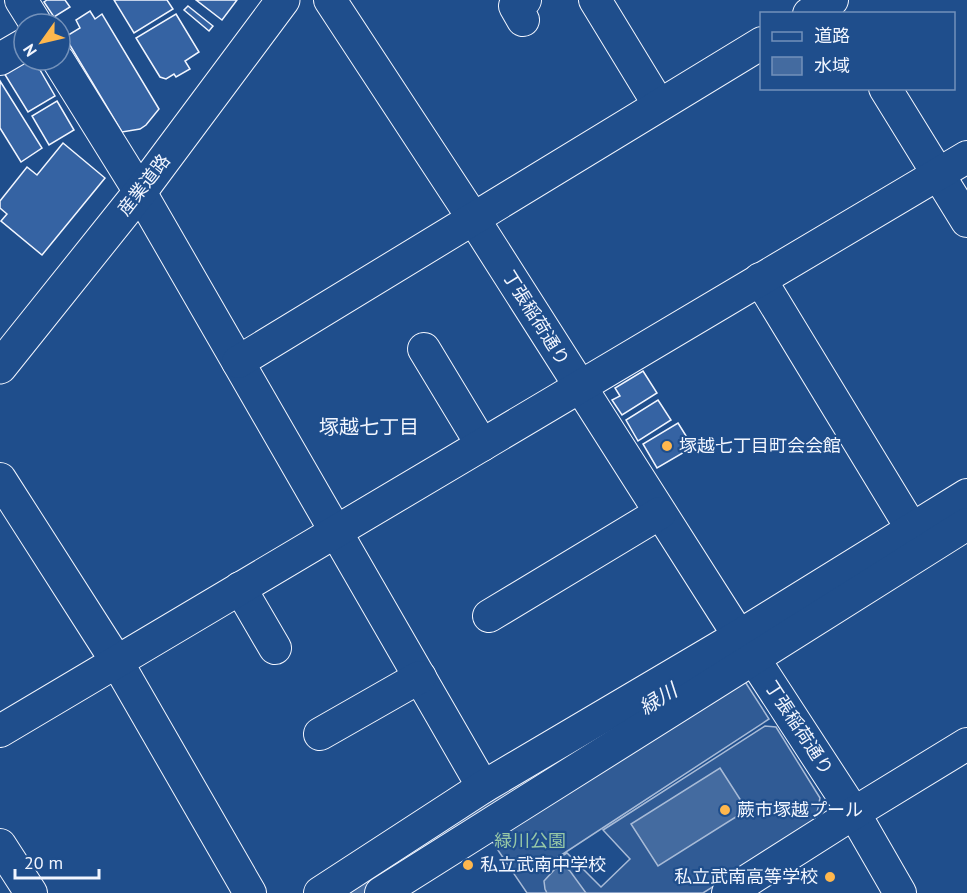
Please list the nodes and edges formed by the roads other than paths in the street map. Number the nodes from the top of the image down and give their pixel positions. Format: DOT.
graph roads {
  1 [pos="283,0"];
  2 [pos="330,0"];
  3 [pos="595,0"];
  4 [pos="831,0"];
  5 [pos="812,12"];
  6 [pos="760,44"];
  7 [pos="65,72"];
  8 [pos="886,90"];
  9 [pos="658,105"];
  10 [pos="967,157"];
  11 [pos="938,174"];
  12 [pos="140,192"];
  13 [pos="473,218"];
  14 [pos="967,221"];
  15 [pos="760,279"];
  16 [pos="424,349"];
  17 [pos="238,362"];
  18 [pos="0,367"];
  19 [pos="580,387"];
  20 [pos="482,445"];
  21 [pos="0,479"];
  22 [pos="967,495"];
  23 [pos="660,513"];
  24 [pos="967,524"];
  25 [pos="912,529"];
  26 [pos="336,531"];
  27 [pos="240,588"];
  28 [pos="489,616"];
  29 [pos="746,647"];
  30 [pos="275,648"];
  31 [pos="117,662"];
  32 [pos="420,677"];
  33 [pos="0,731"];
  34 [pos="320,734"];
  35 [pos="967,744"];
  36 [pos="483,787"];
  37 [pos="854,813"];
  38 [pos="0,845"];
  39 [pos="31,893"];
  40 [pos="250,893"];
  41 [pos="320,893"];
  42 [pos="381,893"];
  43 [pos="728,893"];
  44 [pos="900,893"];
  1 -- 12 [label="main road, 産業道路"];
  2 -- 13 [label="street, 丁張稲荷通り"];
  3 -- 9 [label="street"];
  4 -- 5 [label="street"];
  6 -- 9 [label="street"];
  7 -- 12 [label="street"];
  8 -- 11 [label="street"];
  9 -- 13 [label="street"];
  10 -- 11 [label="street"];
  11 -- 14 [label="street"];
  11 -- 15 [label="street"];
  12 -- 17 [label="street"];
  12 -- 18 [label="main road, 産業道路"];
  13 -- 17 [label="street"];
  13 -- 19 [label="street, 丁張稲荷通り"];
  15 -- 19 [label="street"];
  15 -- 25 [label="street"];
  16 -- 20 [label="street"];
  17 -- 26 [label="street"];
  19 -- 20 [label="street"];
  19 -- 23 [label="street, 丁張稲荷通り"];
  20 -- 26 [label="street"];
  21 -- 31 [label="street"];
  22 -- 25 [label="street"];
  23 -- 28 [label="street"];
  23 -- 29 [label="street, 丁張稲荷通り"];
  24 -- 29 [label="street"];
  25 -- 29 [label="street"];
  26 -- 27 [label="street"];
  26 -- 32 [label="street"];
  27 -- 30 [label="street"];
  27 -- 31 [label="street"];
  29 -- 36 [label="street"];
  29 -- 37 [label="street, 丁張稲荷通り"];
  29 -- 42 [label="street"];
  31 -- 33 [label="street"];
  31 -- 40 [label="street"];
  32 -- 34 [label="street"];
  32 -- 36 [label="street"];
  35 -- 37 [label="street"];
  36 -- 41 [label="street"];
  37 -- 43 [label="street"];
  37 -- 44 [label="street, 丁張稲荷通り"];
  38 -- 39 [label="street"];
}
